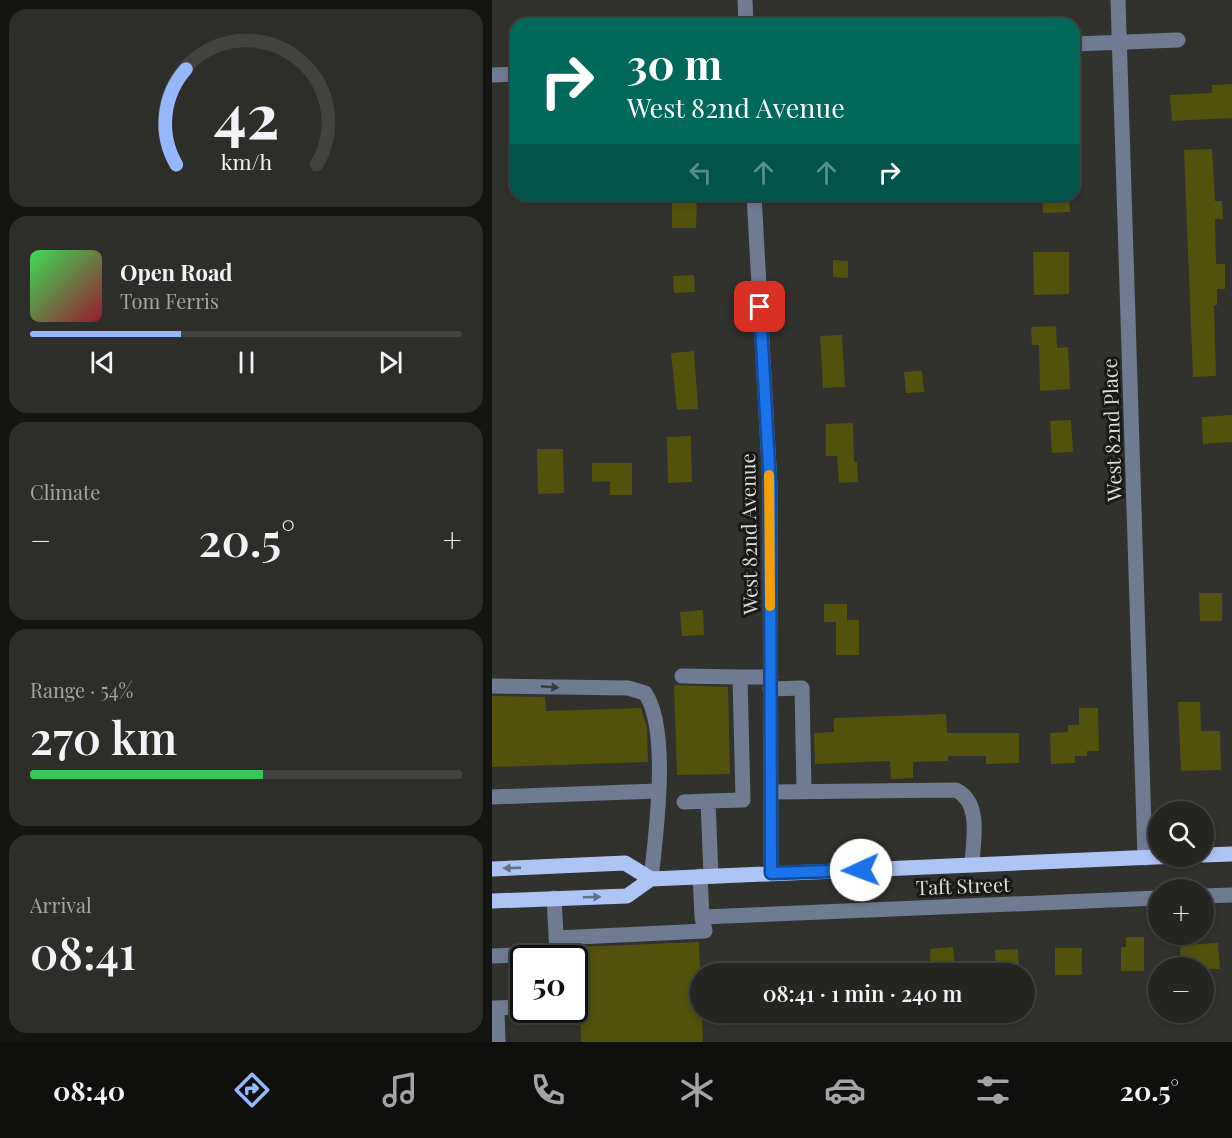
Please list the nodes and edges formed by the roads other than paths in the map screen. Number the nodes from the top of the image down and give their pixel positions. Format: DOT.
graph roads {
  1 [pos="745,0"];
  2 [pos="1118,0"];
  3 [pos="746,18"];
  4 [pos="1178,40"];
  5 [pos="1119,42"];
  6 [pos="1080,44"];
  7 [pos="510,74"];
  8 [pos="492,75"];
  9 [pos="754,201"];
  10 [pos="682,676"];
  11 [pos="740,677"];
  12 [pos="770,683"];
  13 [pos="492,686"];
  14 [pos="657,787"];
  15 [pos="804,791"];
  16 [pos="771,792"];
  17 [pos="492,797"];
  18 [pos="708,801"];
  19 [pos="684,802"];
  20 [pos="1232,854"];
  21 [pos="1214,855"];
  22 [pos="1145,858"];
  23 [pos="1148,858"];
  24 [pos="972,865"];
  25 [pos="492,869"];
  26 [pos="771,873"];
  27 [pos="705,876"];
  28 [pos="651,879"];
  29 [pos="1232,895"];
  30 [pos="1214,896"];
  31 [pos="554,898"];
  32 [pos="1148,898"];
  33 [pos="492,901"];
  34 [pos="702,917"];
  35 [pos="556,945"];
  36 [pos="588,946"];
  37 [pos="510,954"];
  38 [pos="492,956"];
  39 [pos="510,1007"];
  40 [pos="495,1008"];
  41 [pos="498,1042"];
  1 -- 3 [label="street"];
  2 -- 5 [label="street, West 82nd Place"];
  4 -- 5 [label="street"];
  5 -- 6 [label="street"];
  5 -- 22 [label="street, West 82nd Place"];
  7 -- 8 [label="street"];
  9 -- 12 [label="street, West 82nd Avenue"];
  10 -- 11 [label="street"];
  11 -- 12 [label="street"];
  11 -- 18 [label="street"];
  12 -- 15 [label="street"];
  12 -- 16 [label="street, West 82nd Avenue"];
  13 -- 14 [label="street, one-way"];
  14 -- 17 [label="street"];
  14 -- 28 [label="street"];
  15 -- 16 [label="street"];
  15 -- 24 [label="street"];
  16 -- 26 [label="street, West 82nd Avenue"];
  18 -- 19 [label="street"];
  18 -- 27 [label="street"];
  20 -- 21 [label="main road"];
  22 -- 23 [label="main road, Taft Street"];
  22 -- 24 [label="main road, Taft Street"];
  24 -- 26 [label="main road, Taft Street"];
  28 -- 25 [label="main road, one-way"];
  26 -- 27 [label="main road, Taft Street"];
  27 -- 28 [label="main road, Taft Street"];
  27 -- 34 [label="street"];
  31 -- 28 [label="main road, one-way"];
  29 -- 30 [label="street"];
  31 -- 33 [label="main road"];
  31 -- 35 [label="street"];
  32 -- 34 [label="street, Taft Street"];
  34 -- 36 [label="street"];
  37 -- 38 [label="street"];
  39 -- 40 [label="street"];
  40 -- 41 [label="street"];
}
